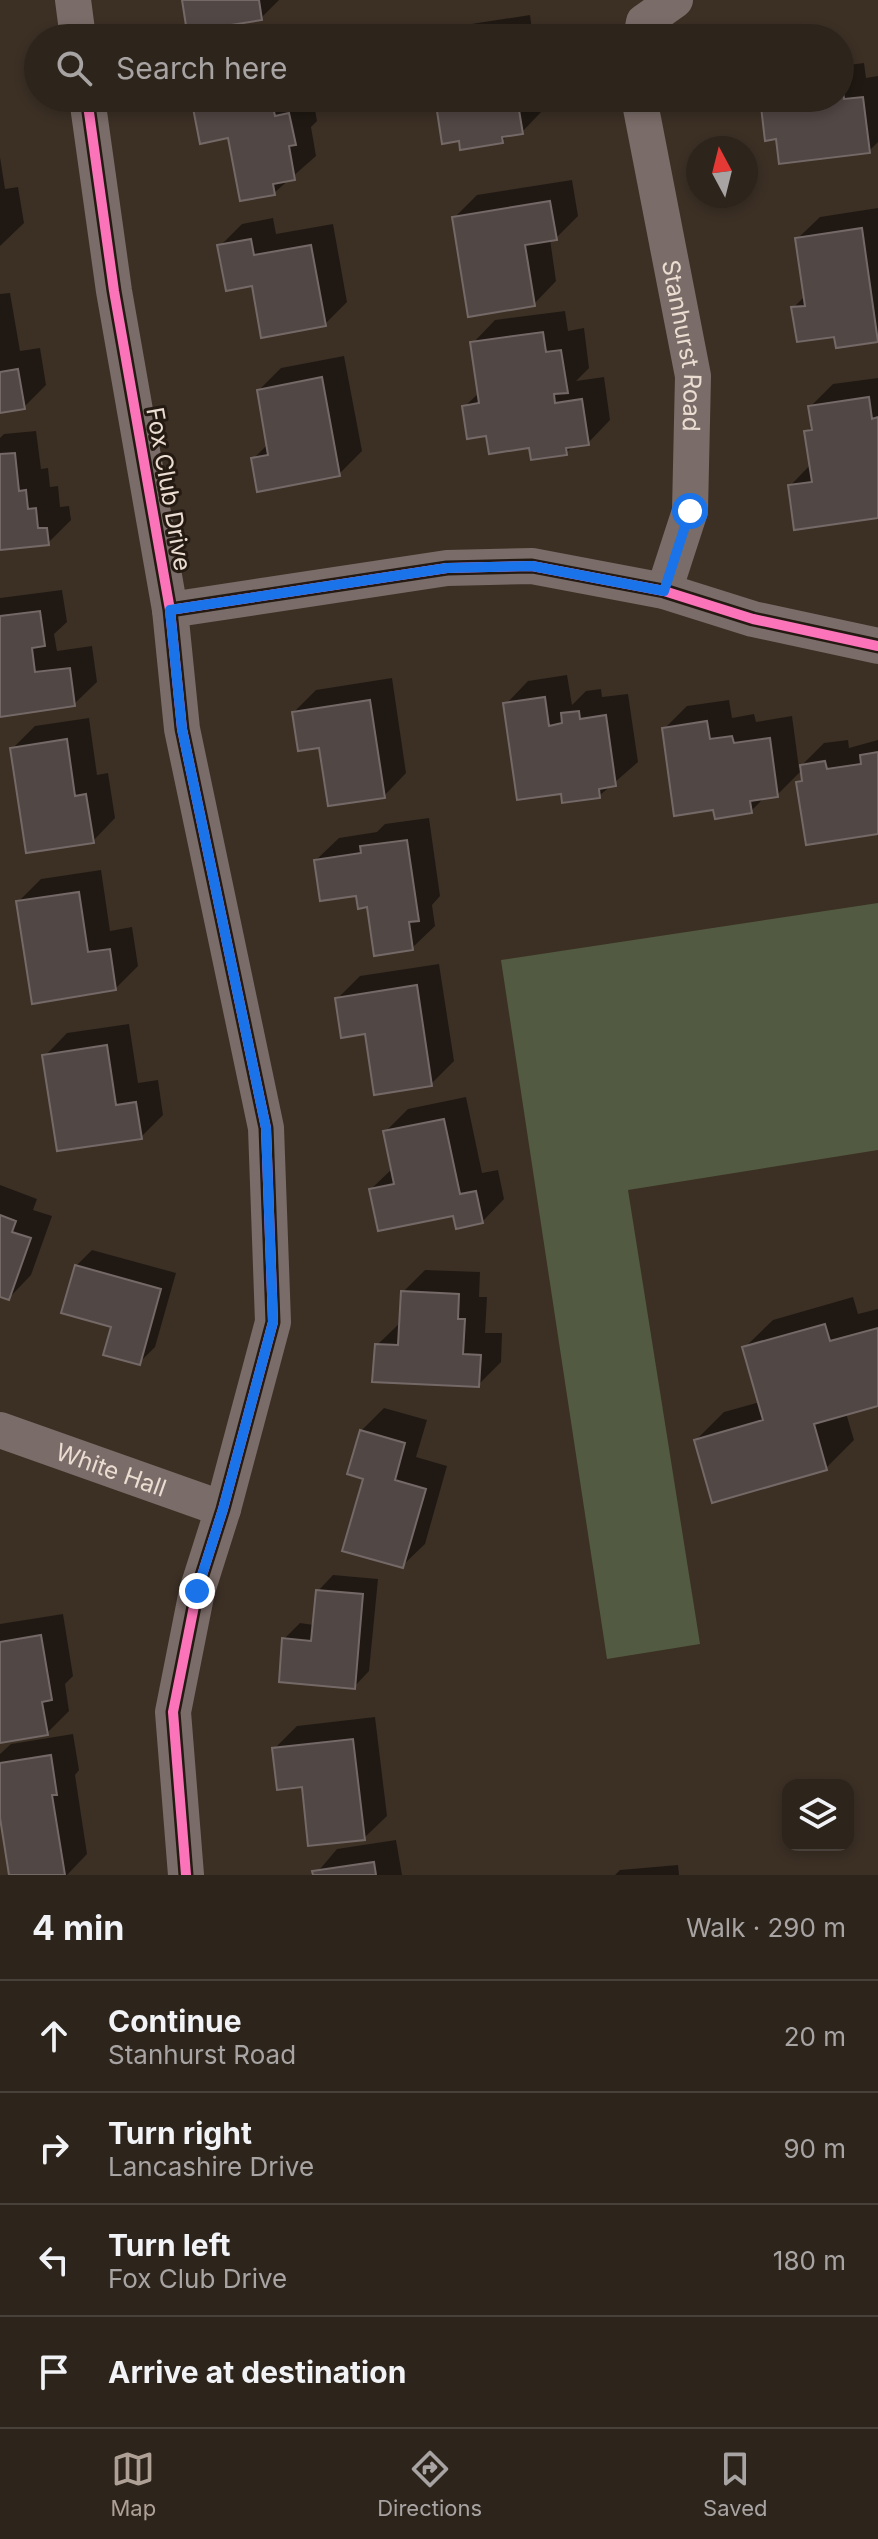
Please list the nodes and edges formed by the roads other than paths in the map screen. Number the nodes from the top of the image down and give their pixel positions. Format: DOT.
graph roads {
  1 [pos="73,0"];
  2 [pos="675,0"];
  3 [pos="76,24"];
  4 [pos="644,24"];
  5 [pos="89,112"];
  6 [pos="642,112"];
  7 [pos="664,591"];
  8 [pos="170,610"];
  9 [pos="878,646"];
  10 [pos="0,1430"];
  11 [pos="223,1509"];
  12 [pos="186,1875"];
  1 -- 3 [label="street"];
  2 -- 4 [label="street"];
  5 -- 8 [label="street, Fox Club Drive"];
  6 -- 7 [label="street, Stanhurst Road"];
  7 -- 8 [label="street"];
  7 -- 9 [label="street"];
  8 -- 11 [label="street, Fox Club Drive"];
  10 -- 11 [label="street, White Hall"];
  11 -- 12 [label="street, Fox Club Drive"];
}
